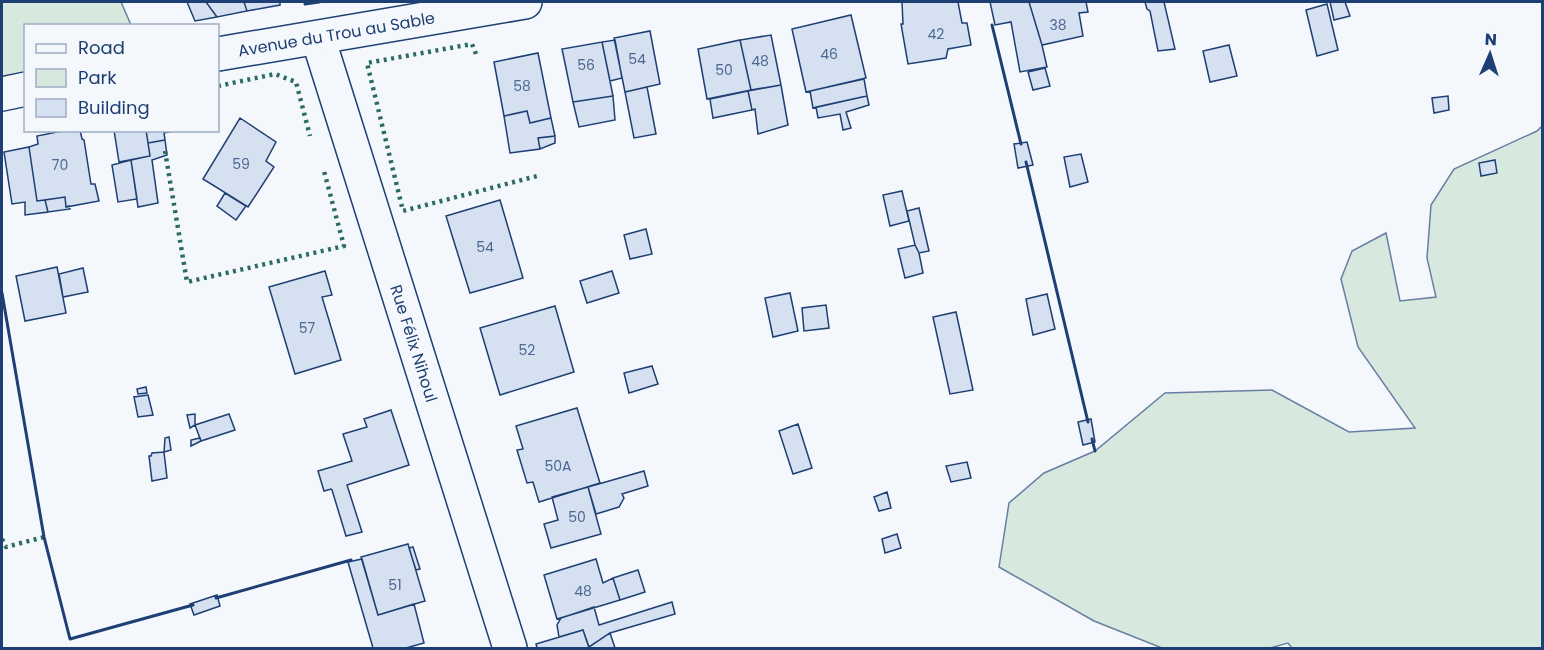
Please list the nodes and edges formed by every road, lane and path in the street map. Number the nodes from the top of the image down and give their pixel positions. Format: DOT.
graph roads {
  1 [pos="525,2"];
  2 [pos="318,38"];
  3 [pos="219,54"];
  4 [pos="24,89"];
  5 [pos="2,94"];
  6 [pos="510,648"];
  1 -- 2 [label="street, Avenue du Trou au Sable"];
  2 -- 3 [label="street, Avenue du Trou au Sable"];
  2 -- 6 [label="street, Rue Félix Nihoul"];
  4 -- 5 [label="street"];
}
